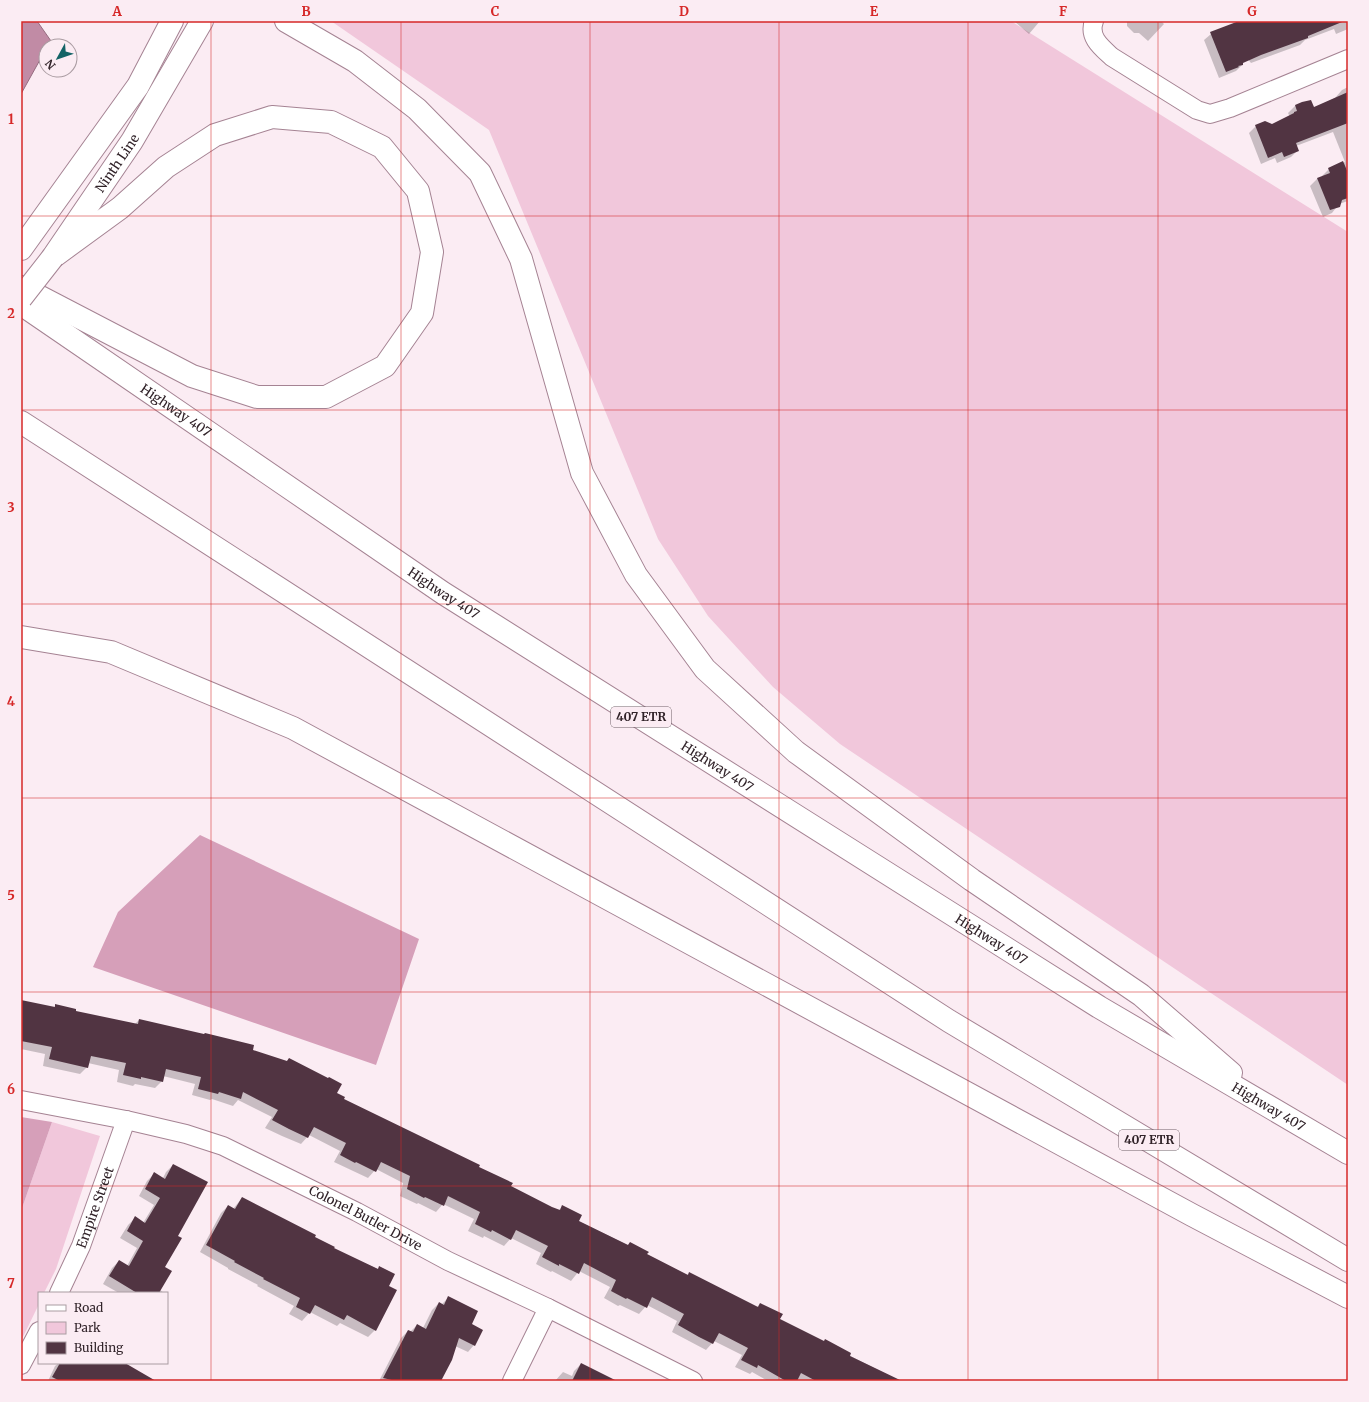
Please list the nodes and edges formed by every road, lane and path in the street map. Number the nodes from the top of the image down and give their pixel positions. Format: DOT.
graph roads {
  1 [pos="172,21"];
  2 [pos="202,21"];
  3 [pos="286,21"];
  4 [pos="1094,21"];
  5 [pos="1348,59"];
  6 [pos="25,244"];
  7 [pos="53,257"];
  8 [pos="21,287"];
  9 [pos="21,298"];
  10 [pos="21,304"];
  11 [pos="21,422"];
  12 [pos="21,636"];
  13 [pos="21,1100"];
  14 [pos="1274,1111"];
  15 [pos="126,1120"];
  16 [pos="1348,1153"];
  17 [pos="1348,1260"];
  18 [pos="59,1292"];
  19 [pos="1348,1296"];
  20 [pos="548,1308"];
  21 [pos="38,1332"];
  22 [pos="21,1365"];
  23 [pos="512,1381"];
  24 [pos="693,1381"];
  1 -- 6 [label="main road, Ninth Line"];
  2 -- 7 [label="main road, Ninth Line"];
  3 -- 14 [label="main road"];
  4 -- 5 [label="street"];
  7 -- 8 [label="main road"];
  7 -- 9 [label="main road, Ninth Line, bridge"];
  10 -- 14 [label="main road, Highway 407 / 407 ETR"];
  11 -- 17 [label="main road, 407 ETR"];
  12 -- 19 [label="main road"];
  13 -- 15 [label="street, Colonel Butler Drive"];
  14 -- 16 [label="main road, Highway 407 / 407 ETR"];
  15 -- 18 [label="street, Empire Street"];
  15 -- 20 [label="street, Colonel Butler Drive"];
  20 -- 23 [label="street"];
  20 -- 24 [label="street, Colonel Butler Drive"];
  21 -- 22 [label="street"];
}
